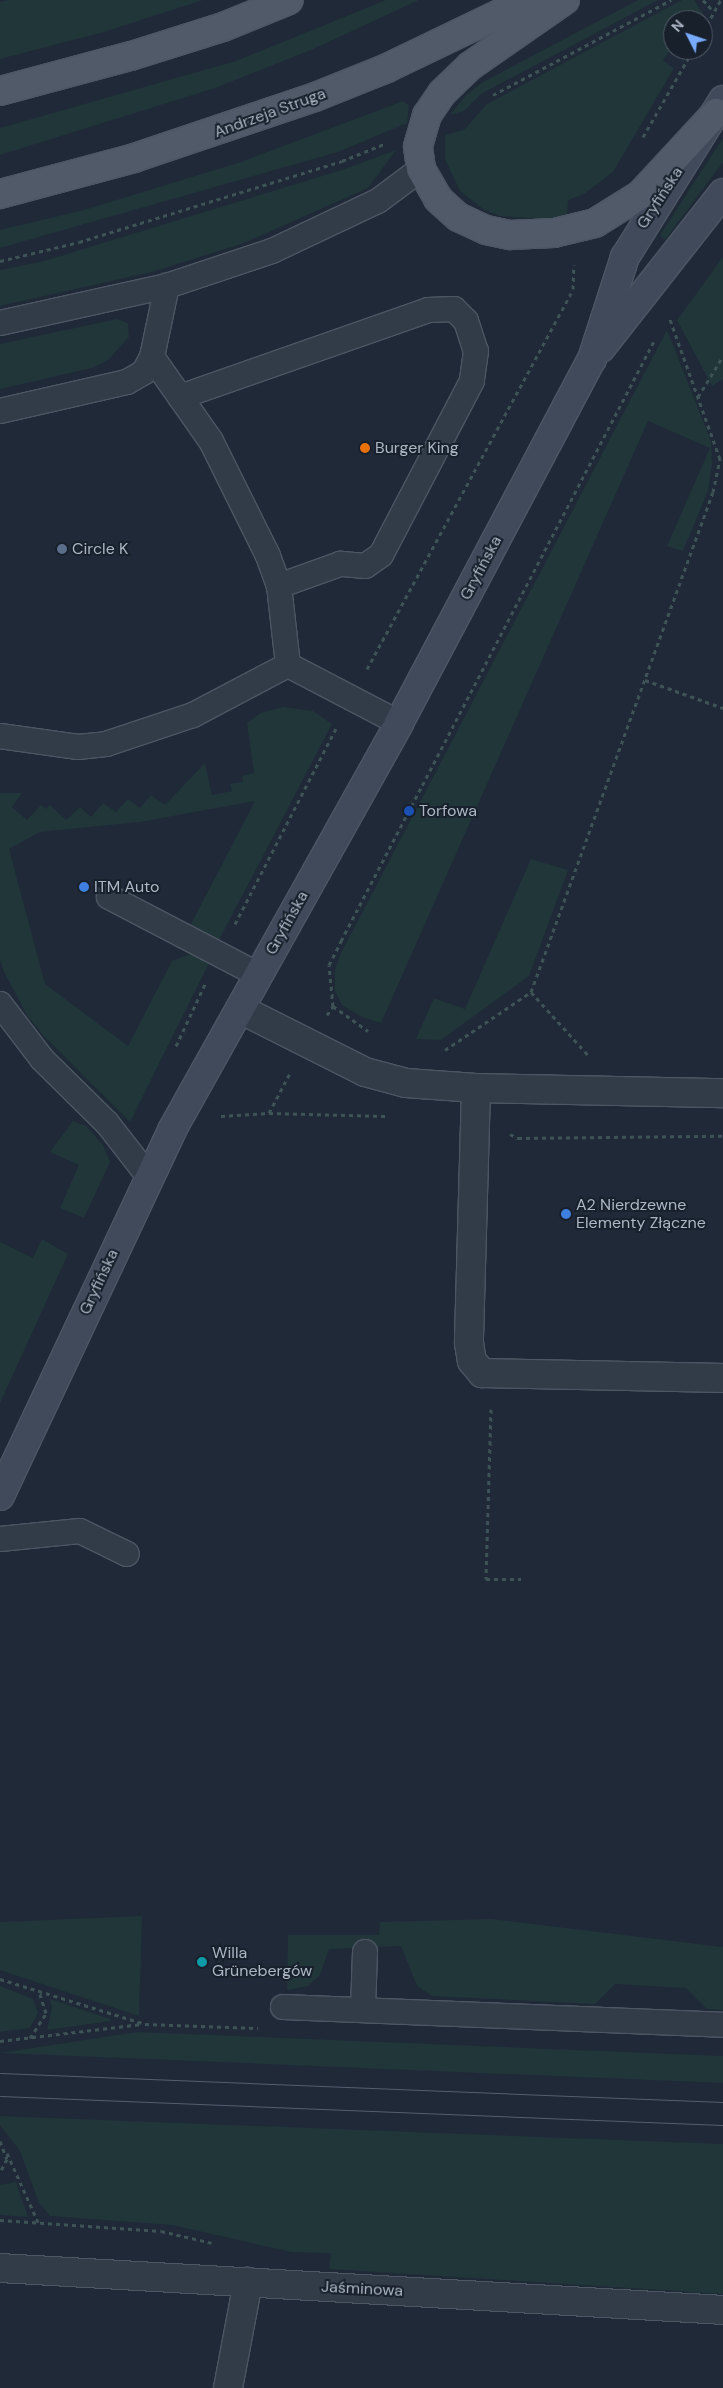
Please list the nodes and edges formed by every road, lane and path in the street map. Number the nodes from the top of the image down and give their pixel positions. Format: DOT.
graph roads {
  1 [pos="289,0"];
  2 [pos="528,0"];
  3 [pos="565,0"];
  4 [pos="671,0"];
  5 [pos="703,0"];
  6 [pos="721,0"];
  7 [pos="714,12"];
  8 [pos="687,60"];
  9 [pos="0,91"];
  10 [pos="485,99"];
  11 [pos="719,106"];
  12 [pos="394,139"];
  13 [pos="638,147"];
  14 [pos="421,169"];
  15 [pos="723,193"];
  16 [pos="0,194"];
  17 [pos="0,261"];
  18 [pos="167,286"];
  19 [pos="0,323"];
  20 [pos="671,324"];
  21 [pos="723,356"];
  22 [pos="152,357"];
  23 [pos="592,359"];
  24 [pos="180,397"];
  25 [pos="698,397"];
  26 [pos="0,411"];
  27 [pos="279,586"];
  28 [pos="288,665"];
  29 [pos="645,680"];
  30 [pos="723,708"];
  31 [pos="399,723"];
  32 [pos="0,736"];
  33 [pos="109,897"];
  34 [pos="258,975"];
  35 [pos="532,992"];
  36 [pos="0,1004"];
  37 [pos="333,1006"];
  38 [pos="240,1009"];
  39 [pos="376,1035"];
  40 [pos="436,1056"];
  41 [pos="476,1088"];
  42 [pos="602,1091"];
  43 [pos="723,1093"];
  44 [pos="149,1177"];
  45 [pos="492,1376"];
  46 [pos="723,1378"];
  47 [pos="0,1496"];
  48 [pos="0,1539"];
  49 [pos="127,1554"];
  50 [pos="521,1579"];
  51 [pos="365,1952"];
  52 [pos="39,1992"];
  53 [pos="284,2007"];
  54 [pos="363,2009"];
  55 [pos="145,2024"];
  56 [pos="723,2025"];
  57 [pos="30,2039"];
  58 [pos="0,2042"];
  59 [pos="0,2141"];
  60 [pos="7,2153"];
  61 [pos="0,2172"];
  62 [pos="38,2222"];
  63 [pos="0,2268"];
  64 [pos="248,2282"];
  65 [pos="723,2310"];
  66 [pos="228,2388"];
  1 -- 9 [label="main road"];
  2 -- 16 [label="main road, Andrzeja Struga"];
  3 -- 14 [label="main road"];
  4 -- 10 [label="path"];
  5 -- 7 [label="path"];
  6 -- 7 [label="path"];
  8 -- 13 [label="path"];
  11 -- 14 [label="main road"];
  11 -- 23 [label="street, Gryfińska"];
  12 -- 17 [label="path"];
  14 -- 18 [label="lane"];
  15 -- 23 [label="street, Gryfińska"];
  18 -- 19 [label="lane"];
  18 -- 22 [label="lane"];
  20 -- 25 [label="path"];
  21 -- 25 [label="path"];
  22 -- 24 [label="lane"];
  22 -- 26 [label="lane"];
  23 -- 31 [label="street, Gryfińska"];
  24 -- 27 [label="lane"];
  24 -- 27 [label="lane"];
  25 -- 29 [label="path"];
  27 -- 28 [label="lane"];
  28 -- 31 [label="lane"];
  28 -- 32 [label="lane"];
  29 -- 30 [label="path"];
  29 -- 35 [label="path"];
  31 -- 34 [label="street, Gryfińska"];
  33 -- 34 [label="lane"];
  34 -- 38 [label="street, Gryfińska"];
  35 -- 40 [label="path"];
  35 -- 42 [label="path"];
  36 -- 44 [label="lane"];
  37 -- 39 [label="path"];
  38 -- 41 [label="street"];
  38 -- 44 [label="street, Gryfińska"];
  41 -- 42 [label="street"];
  41 -- 45 [label="street"];
  42 -- 43 [label="street"];
  44 -- 47 [label="street, Gryfińska"];
  45 -- 46 [label="street"];
  45 -- 50 [label="path"];
  48 -- 49 [label="lane"];
  51 -- 54 [label="lane"];
  52 -- 57 [label="path"];
  53 -- 54 [label="lane"];
  54 -- 56 [label="lane"];
  55 -- 57 [label="path"];
  57 -- 58 [label="path"];
  59 -- 60 [label="path"];
  60 -- 61 [label="path"];
  60 -- 62 [label="path"];
  63 -- 64 [label="street, Jaśminowa"];
  64 -- 65 [label="street, Jaśminowa"];
  64 -- 66 [label="street"];
}
